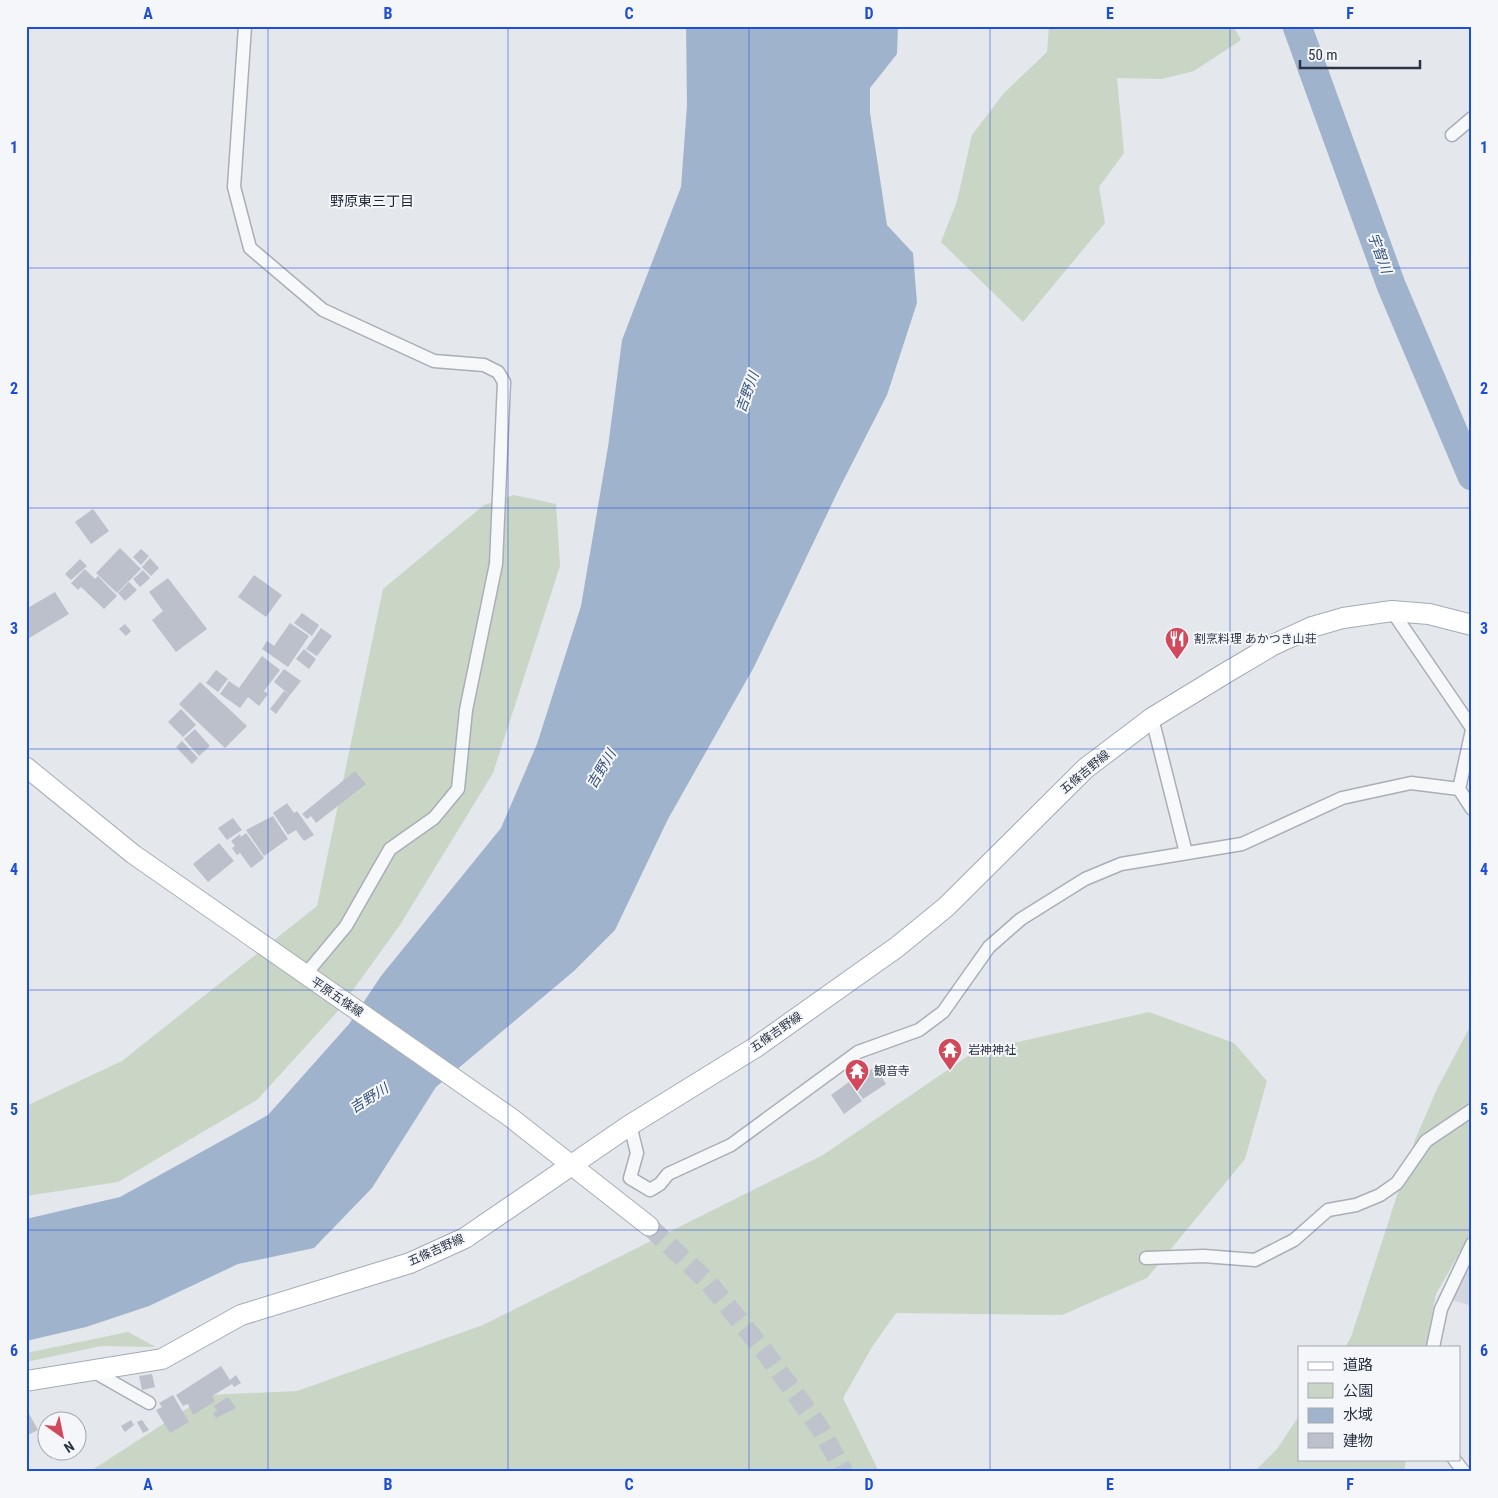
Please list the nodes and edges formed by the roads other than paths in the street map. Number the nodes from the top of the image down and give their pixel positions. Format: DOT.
graph roads {
  1 [pos="245,26"];
  2 [pos="1472,118"];
  3 [pos="1452,135"];
  4 [pos="1392,611"];
  5 [pos="1472,625"];
  6 [pos="1152,718"];
  7 [pos="1472,729"];
  8 [pos="26,766"];
  9 [pos="1459,789"];
  10 [pos="1472,809"];
  11 [pos="1186,853"];
  12 [pos="305,975"];
  13 [pos="1472,1110"];
  14 [pos="630,1126"];
  15 [pos="571,1165"];
  16 [pos="649,1226"];
  17 [pos="1472,1244"];
  18 [pos="1146,1258"];
  19 [pos="1433,1346"];
  20 [pos="91,1370"];
  21 [pos="26,1381"];
  22 [pos="149,1403"];
  23 [pos="1455,1460"];
  24 [pos="1464,1472"];
  1 -- 12 [label="street"];
  2 -- 3 [label="street"];
  4 -- 5 [label="main road, 五條吉野線"];
  4 -- 6 [label="main road, 五條吉野線"];
  4 -- 7 [label="street"];
  6 -- 11 [label="street"];
  6 -- 14 [label="main road, 五條吉野線"];
  7 -- 9 [label="street"];
  8 -- 12 [label="main road, 平原五條線"];
  9 -- 10 [label="street"];
  9 -- 11 [label="street"];
  11 -- 14 [label="street"];
  12 -- 15 [label="main road, 平原五條線"];
  13 -- 18 [label="street"];
  14 -- 15 [label="main road, 五條吉野線"];
  15 -- 16 [label="main road, 平原五條線"];
  15 -- 20 [label="main road, 五條吉野線"];
  17 -- 19 [label="street"];
  20 -- 21 [label="main road, 五條吉野線"];
  20 -- 22 [label="street"];
  23 -- 24 [label="street"];
}
